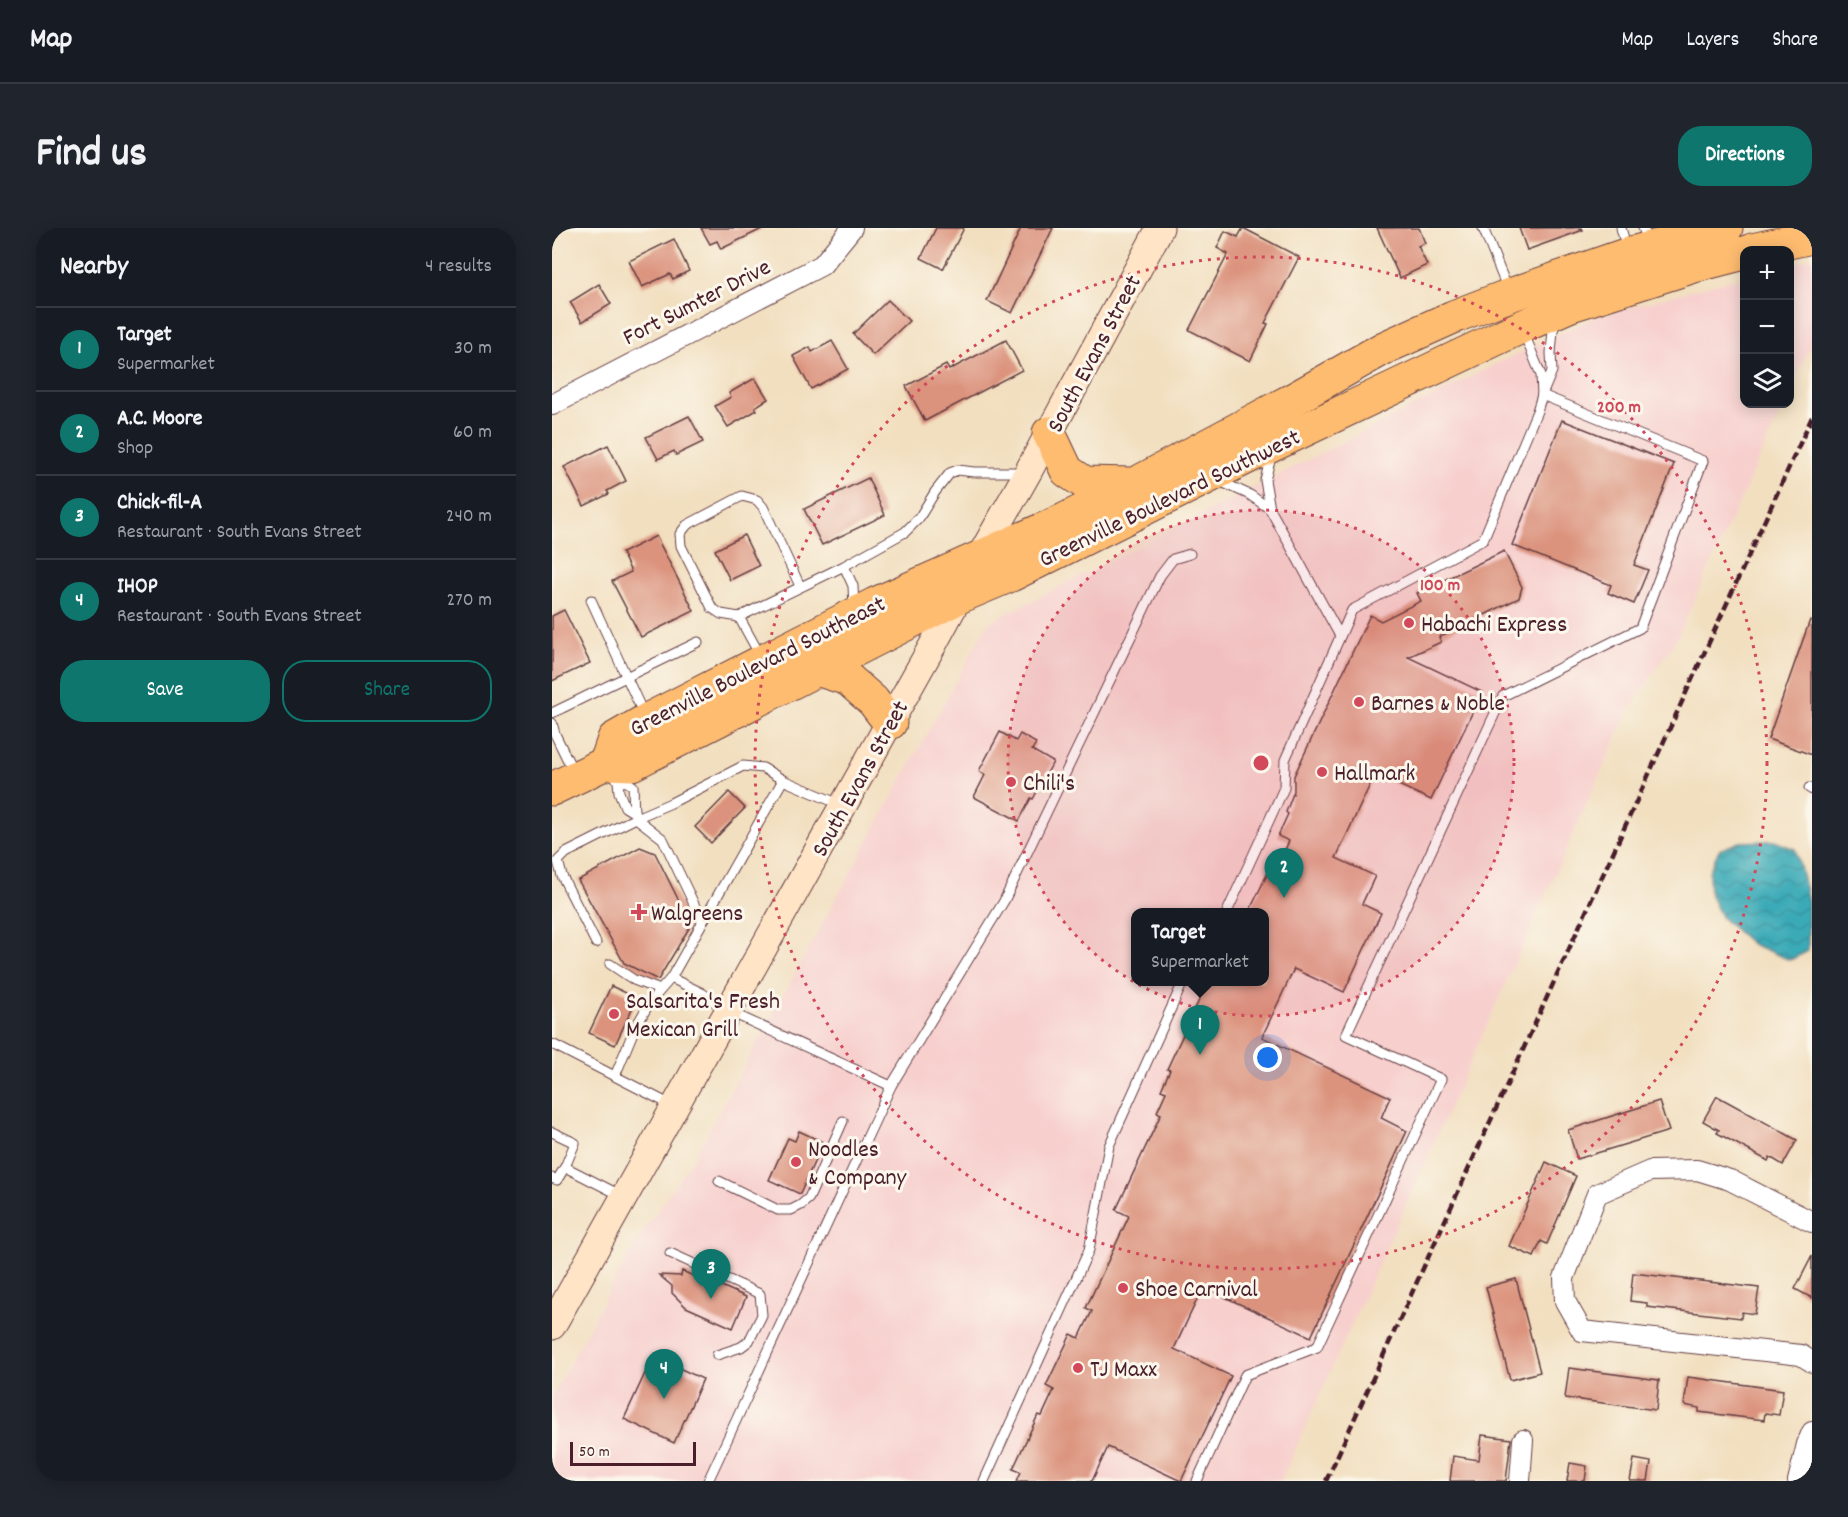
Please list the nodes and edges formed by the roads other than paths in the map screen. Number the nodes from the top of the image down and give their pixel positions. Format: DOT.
graph roads {
  1 [pos="852,228"];
  2 [pos="1160,228"];
  3 [pos="1483,228"];
  4 [pos="1726,228"];
  5 [pos="1812,237"];
  6 [pos="1631,244"];
  7 [pos="1770,246"];
  8 [pos="1740,254"];
  9 [pos="1510,295"];
  10 [pos="1562,310"];
  11 [pos="1521,327"];
  12 [pos="1423,373"];
  13 [pos="1542,394"];
  14 [pos="552,405"];
  15 [pos="1049,433"];
  16 [pos="1274,444"];
  17 [pos="1028,472"];
  18 [pos="1208,477"];
  19 [pos="1135,484"];
  20 [pos="1270,509"];
  21 [pos="1190,554"];
  22 [pos="980,557"];
  23 [pos="844,566"];
  24 [pos="800,586"];
  25 [pos="959,597"];
  26 [pos="591,600"];
  27 [pos="861,601"];
  28 [pos="739,617"];
  29 [pos="1340,636"];
  30 [pos="698,642"];
  31 [pos="763,661"];
  32 [pos="818,669"];
  33 [pos="627,676"];
  34 [pos="552,712"];
  35 [pos="647,720"];
  36 [pos="552,723"];
  37 [pos="890,723"];
  38 [pos="612,772"];
  39 [pos="783,780"];
  40 [pos="559,783"];
  41 [pos="843,806"];
  42 [pos="634,815"];
  43 [pos="1229,908"];
  44 [pos="702,921"];
  45 [pos="596,943"];
  46 [pos="610,964"];
  47 [pos="671,978"];
  48 [pos="1181,986"];
  49 [pos="660,990"];
  50 [pos="728,1011"];
  51 [pos="552,1044"];
  52 [pos="615,1076"];
  53 [pos="891,1086"];
  54 [pos="675,1107"];
  55 [pos="843,1121"];
  56 [pos="552,1132"];
  57 [pos="565,1167"];
  58 [pos="718,1181"];
  59 [pos="554,1182"];
  60 [pos="624,1197"];
  61 [pos="1812,1222"];
  62 [pos="670,1253"];
  63 [pos="553,1320"];
  64 [pos="717,1355"];
  65 [pos="1812,1362"];
  66 [pos="1812,1432"];
  67 [pos="1523,1440"];
  68 [pos="708,1481"];
  69 [pos="984,1481"];
  70 [pos="1197,1481"];
  71 [pos="1520,1481"];
  72 [pos="1798,1481"];
  1 -- 14 [label="street, Fort Sumter Drive"];
  2 -- 15 [label="main road, South Evans Street"];
  3 -- 9 [label="lane"];
  4 -- 6 [label="highway, Greenville Boulevard Southwest"];
  5 -- 7 [label="highway"];
  6 -- 9 [label="highway, Greenville Boulevard Southwest"];
  6 -- 11 [label="highway"];
  8 -- 10 [label="highway, Greenville Boulevard Southwest"];
  9 -- 12 [label="highway"];
  9 -- 19 [label="highway, Greenville Boulevard Southwest"];
  10 -- 11 [label="highway, Greenville Boulevard Southwest"];
  10 -- 13 [label="lane"];
  11 -- 12 [label="highway, Greenville Boulevard Southwest"];
  11 -- 13 [label="lane"];
  12 -- 16 [label="highway, Greenville Boulevard Southwest"];
  13 -- 29 [label="lane"];
  13 -- 70 [label="lane"];
  15 -- 17 [label="main road, South Evans Street"];
  15 -- 19 [label="highway"];
  16 -- 18 [label="highway, Greenville Boulevard Southwest"];
  16 -- 20 [label="lane"];
  17 -- 22 [label="main road, South Evans Street"];
  17 -- 23 [label="lane"];
  18 -- 20 [label="lane"];
  18 -- 25 [label="highway, Greenville Boulevard Southwest"];
  19 -- 22 [label="highway, Greenville Boulevard Southwest"];
  20 -- 29 [label="lane"];
  21 -- 53 [label="lane"];
  22 -- 25 [label="main road, South Evans Street"];
  22 -- 27 [label="highway, Greenville Boulevard Southeast"];
  23 -- 24 [label="lane"];
  23 -- 27 [label="lane"];
  24 -- 28 [label="lane"];
  24 -- 28 [label="lane"];
  25 -- 32 [label="highway, Greenville Boulevard Southwest"];
  25 -- 37 [label="main road, South Evans Street"];
  26 -- 33 [label="lane"];
  27 -- 31 [label="highway, Greenville Boulevard Southeast"];
  28 -- 31 [label="lane"];
  29 -- 43 [label="lane"];
  30 -- 33 [label="lane"];
  31 -- 35 [label="highway, Greenville Boulevard Southeast"];
  32 -- 37 [label="highway"];
  32 -- 38 [label="highway, Greenville Boulevard Southwest"];
  33 -- 34 [label="lane"];
  33 -- 35 [label="lane"];
  35 -- 38 [label="highway, Greenville Boulevard Southeast"];
  36 -- 40 [label="lane"];
  37 -- 41 [label="main road, South Evans Street"];
  38 -- 40 [label="highway"];
  38 -- 42 [label="lane"];
  38 -- 42 [label="lane"];
  39 -- 41 [label="lane"];
  39 -- 42 [label="lane"];
  39 -- 44 [label="lane"];
  41 -- 50 [label="main road, South Evans Street"];
  42 -- 44 [label="lane"];
  42 -- 45 [label="lane"];
  44 -- 47 [label="lane"];
  46 -- 49 [label="lane"];
  47 -- 49 [label="lane"];
  47 -- 50 [label="lane"];
  48 -- 69 [label="lane"];
  49 -- 52 [label="lane"];
  50 -- 53 [label="lane"];
  50 -- 54 [label="main road, South Evans Street"];
  51 -- 52 [label="lane"];
  52 -- 54 [label="lane"];
  53 -- 68 [label="lane"];
  54 -- 60 [label="main road, South Evans Street"];
  55 -- 58 [label="lane"];
  56 -- 57 [label="lane"];
  57 -- 59 [label="lane"];
  57 -- 60 [label="lane"];
  60 -- 63 [label="main road, South Evans Street"];
  61 -- 65 [label="street"];
  62 -- 64 [label="lane"];
  66 -- 72 [label="street"];
  67 -- 71 [label="street"];
}
